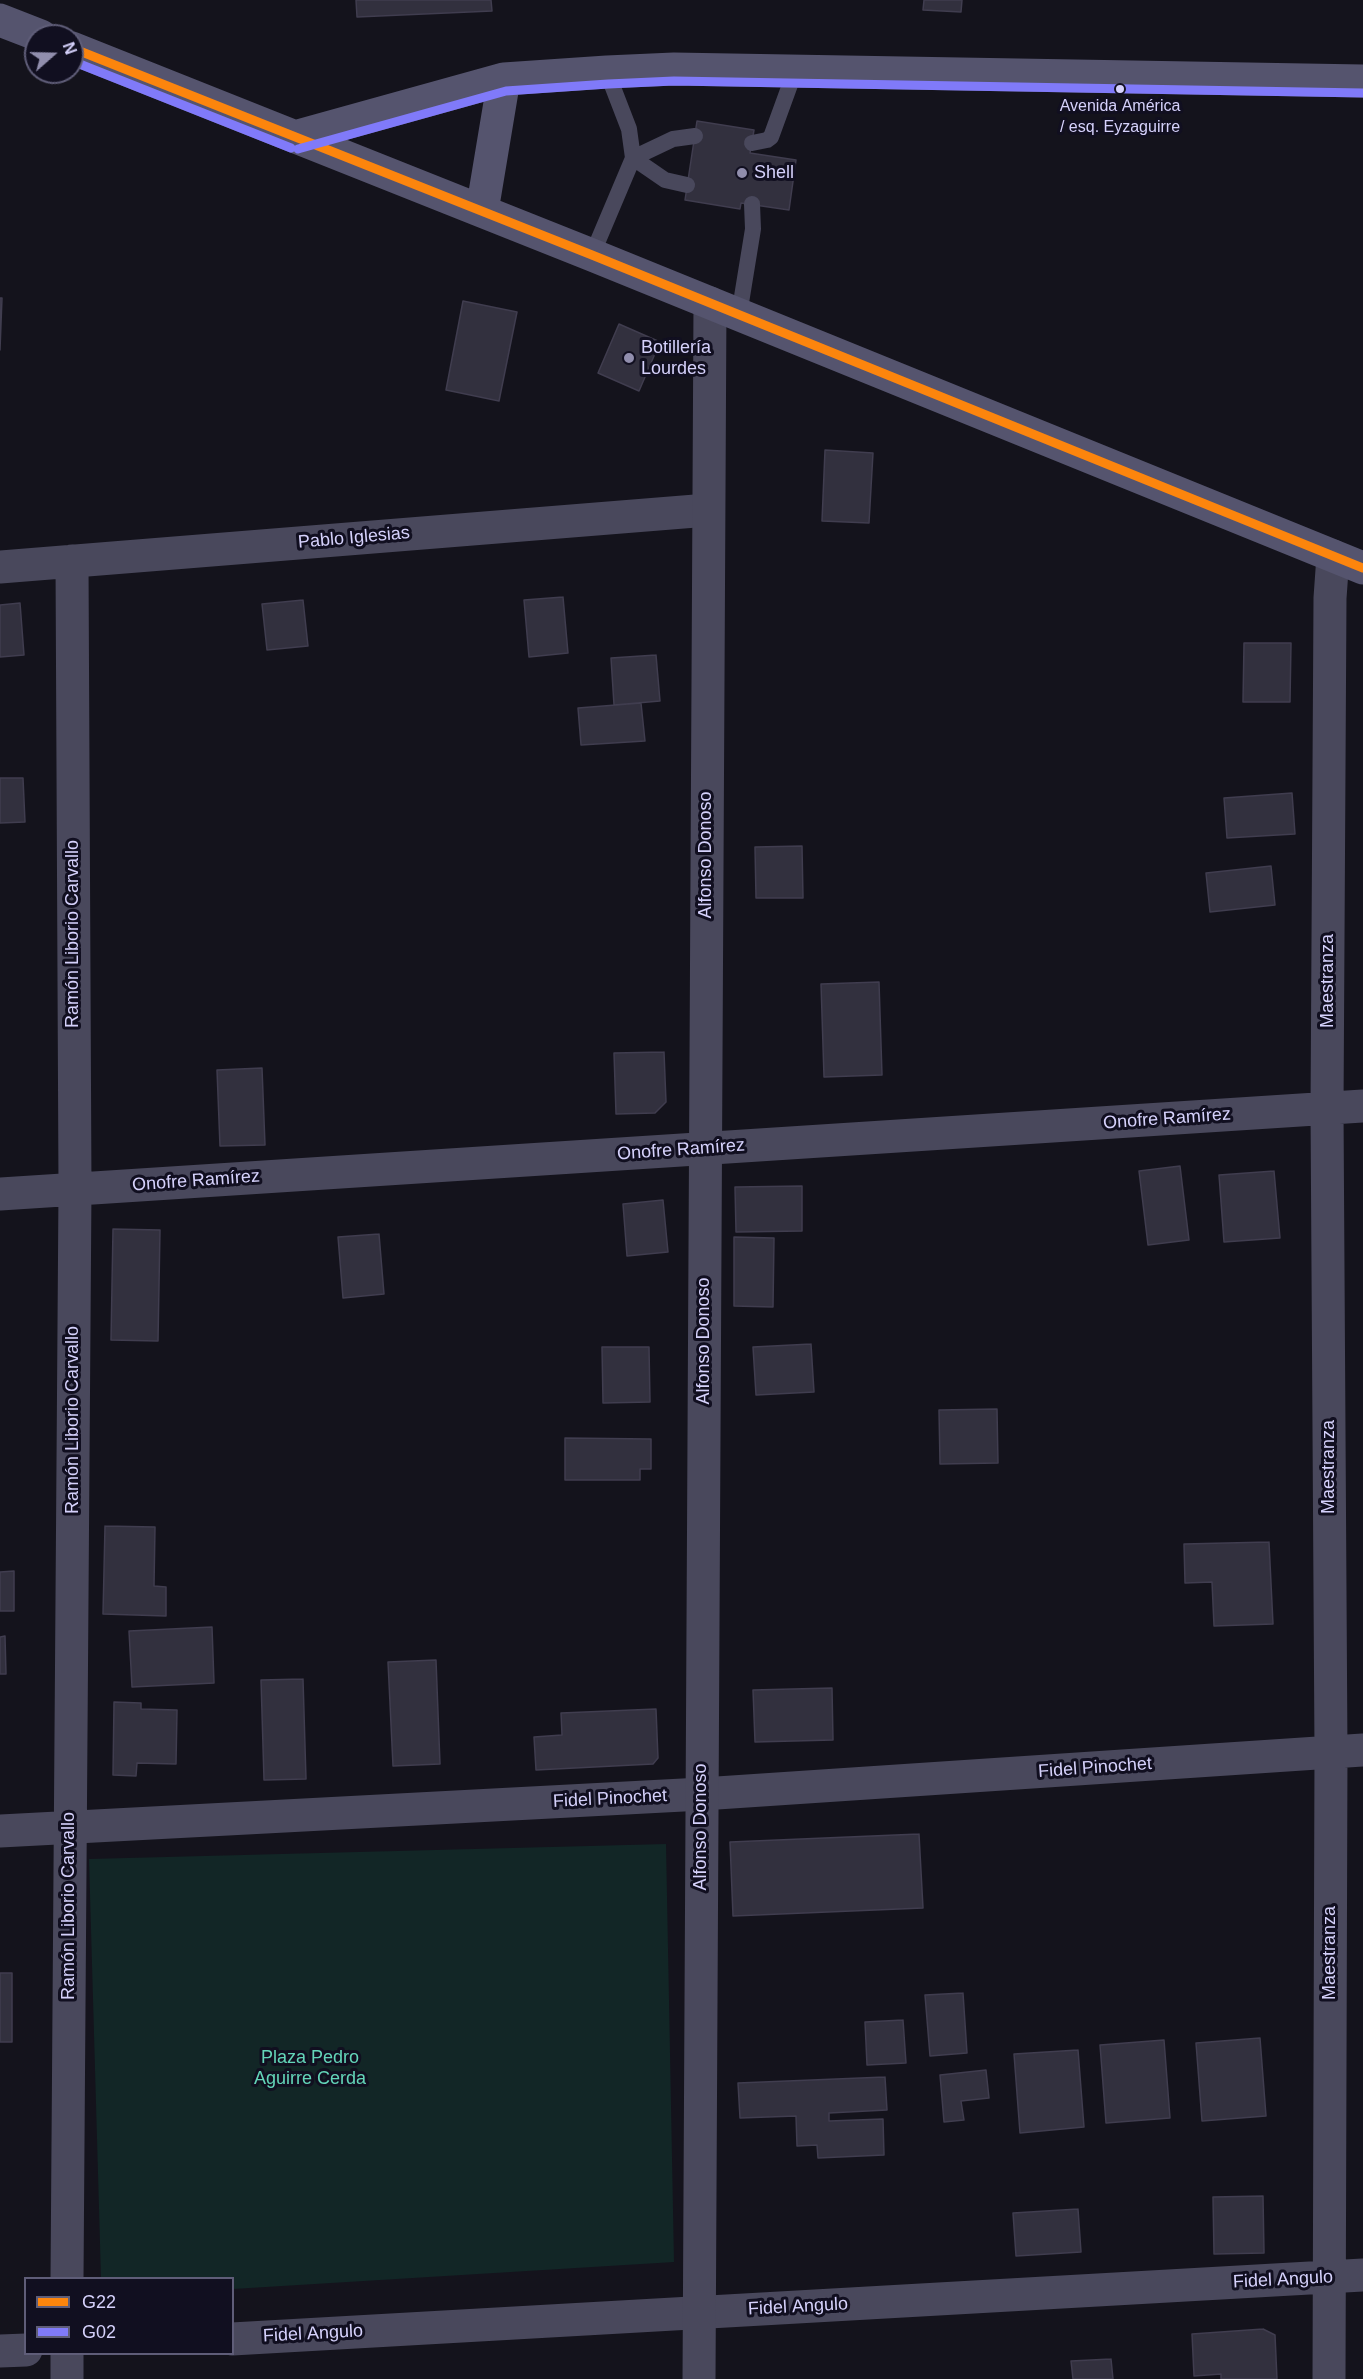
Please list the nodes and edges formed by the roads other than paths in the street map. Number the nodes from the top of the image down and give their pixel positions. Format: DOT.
graph roads {
  1 [pos="0,20"];
  2 [pos="24,29"];
  3 [pos="84,53"];
  4 [pos="795,71"];
  5 [pos="607,72"];
  6 [pos="504,80"];
  7 [pos="1363,81"];
  8 [pos="295,136"];
  9 [pos="695,136"];
  10 [pos="752,143"];
  11 [pos="633,158"];
  12 [pos="687,185"];
  13 [pos="752,204"];
  14 [pos="482,211"];
  15 [pos="592,255"];
  16 [pos="725,309"];
  17 [pos="708,510"];
  18 [pos="1333,556"];
  19 [pos="72,561"];
  20 [pos="0,567"];
  21 [pos="1363,568"];
  22 [pos="1363,1106"];
  23 [pos="1327,1109"];
  24 [pos="705,1148"];
  25 [pos="75,1189"];
  26 [pos="0,1194"];
  27 [pos="1363,1750"];
  28 [pos="1331,1752"];
  29 [pos="702,1794"];
  30 [pos="69,1827"];
  31 [pos="0,1831"];
  32 [pos="1363,2276"];
  33 [pos="67,2277"];
  34 [pos="1330,2278"];
  35 [pos="699,2313"];
  36 [pos="234,2339"];
  37 [pos="24,2350"];
  38 [pos="0,2351"];
  39 [pos="67,2355"];
  40 [pos="67,2379"];
  41 [pos="699,2379"];
  42 [pos="1329,2379"];
  1 -- 2 [label="main road"];
  3 -- 8 [label="main road"];
  4 -- 5 [label="main road"];
  4 -- 7 [label="main road"];
  4 -- 10 [label="lane"];
  5 -- 6 [label="main road"];
  5 -- 11 [label="lane"];
  6 -- 8 [label="main road"];
  6 -- 14 [label="main road"];
  8 -- 14 [label="main road"];
  9 -- 11 [label="lane"];
  11 -- 12 [label="lane"];
  11 -- 15 [label="lane"];
  13 -- 16 [label="lane"];
  14 -- 15 [label="main road"];
  15 -- 16 [label="main road"];
  16 -- 17 [label="street, Alfonso Donoso"];
  16 -- 18 [label="main road"];
  17 -- 19 [label="street, Pablo Iglesias"];
  17 -- 24 [label="street, Alfonso Donoso"];
  18 -- 21 [label="main road"];
  18 -- 23 [label="street, Maestranza"];
  19 -- 20 [label="street, Pablo Iglesias"];
  19 -- 25 [label="street, Ramón Liborio Carvallo"];
  22 -- 23 [label="street, Onofre Ramírez"];
  23 -- 24 [label="street, Onofre Ramírez"];
  23 -- 28 [label="street, Maestranza"];
  24 -- 25 [label="street, Onofre Ramírez"];
  24 -- 29 [label="street, Alfonso Donoso"];
  25 -- 26 [label="street, Onofre Ramírez"];
  25 -- 30 [label="street, Ramón Liborio Carvallo"];
  27 -- 28 [label="street, Fidel Pinochet"];
  28 -- 29 [label="street, Fidel Pinochet"];
  28 -- 34 [label="street, Maestranza"];
  29 -- 30 [label="street, Fidel Pinochet"];
  29 -- 35 [label="street, Alfonso Donoso"];
  30 -- 31 [label="street, Fidel Pinochet"];
  30 -- 33 [label="street, Ramón Liborio Carvallo"];
  32 -- 34 [label="street, Fidel Angulo"];
  34 -- 35 [label="street, Fidel Angulo"];
  34 -- 42 [label="street, Maestranza"];
  35 -- 36 [label="street, Fidel Angulo"];
  35 -- 41 [label="street, Alfonso Donoso"];
  37 -- 38 [label="street"];
  39 -- 40 [label="street"];
}
